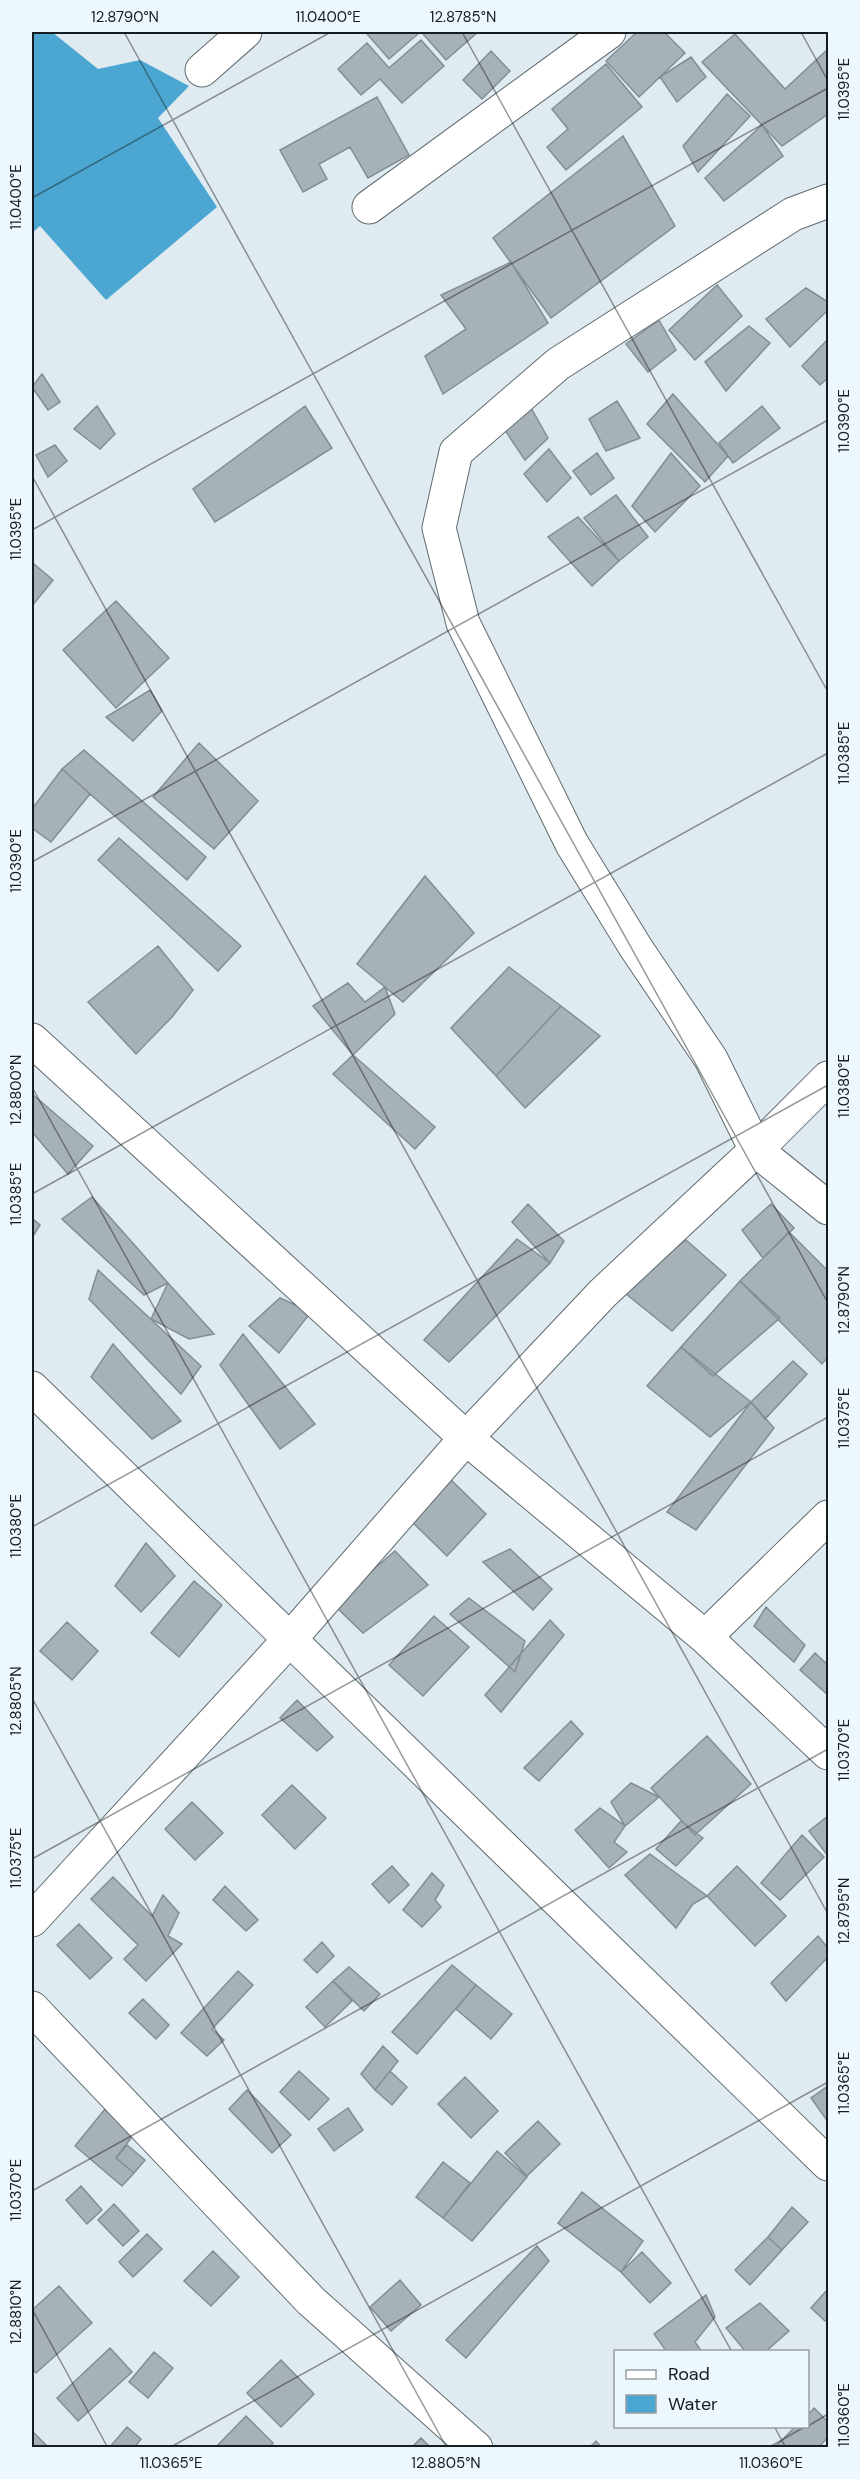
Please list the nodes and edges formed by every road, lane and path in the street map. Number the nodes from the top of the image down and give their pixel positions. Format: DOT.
graph roads {
  1 [pos="245,32"];
  2 [pos="609,32"];
  3 [pos="202,70"];
  4 [pos="828,201"];
  5 [pos="369,207"];
  6 [pos="32,1040"];
  7 [pos="828,1078"];
  8 [pos="756,1150"];
  9 [pos="828,1208"];
  10 [pos="32,1388"];
  11 [pos="466,1438"];
  12 [pos="828,1517"];
  13 [pos="705,1637"];
  14 [pos="290,1639"];
  15 [pos="828,1753"];
  16 [pos="32,1920"];
  17 [pos="32,2008"];
  18 [pos="828,2164"];
  19 [pos="476,2448"];
  1 -- 3 [label="street"];
  2 -- 5 [label="street"];
  4 -- 8 [label="street"];
  6 -- 11 [label="street"];
  7 -- 8 [label="street"];
  8 -- 9 [label="street"];
  8 -- 11 [label="street"];
  10 -- 14 [label="street"];
  11 -- 13 [label="street"];
  11 -- 14 [label="street"];
  12 -- 13 [label="street"];
  13 -- 15 [label="street"];
  14 -- 16 [label="street"];
  14 -- 18 [label="street"];
  17 -- 19 [label="street"];
}
